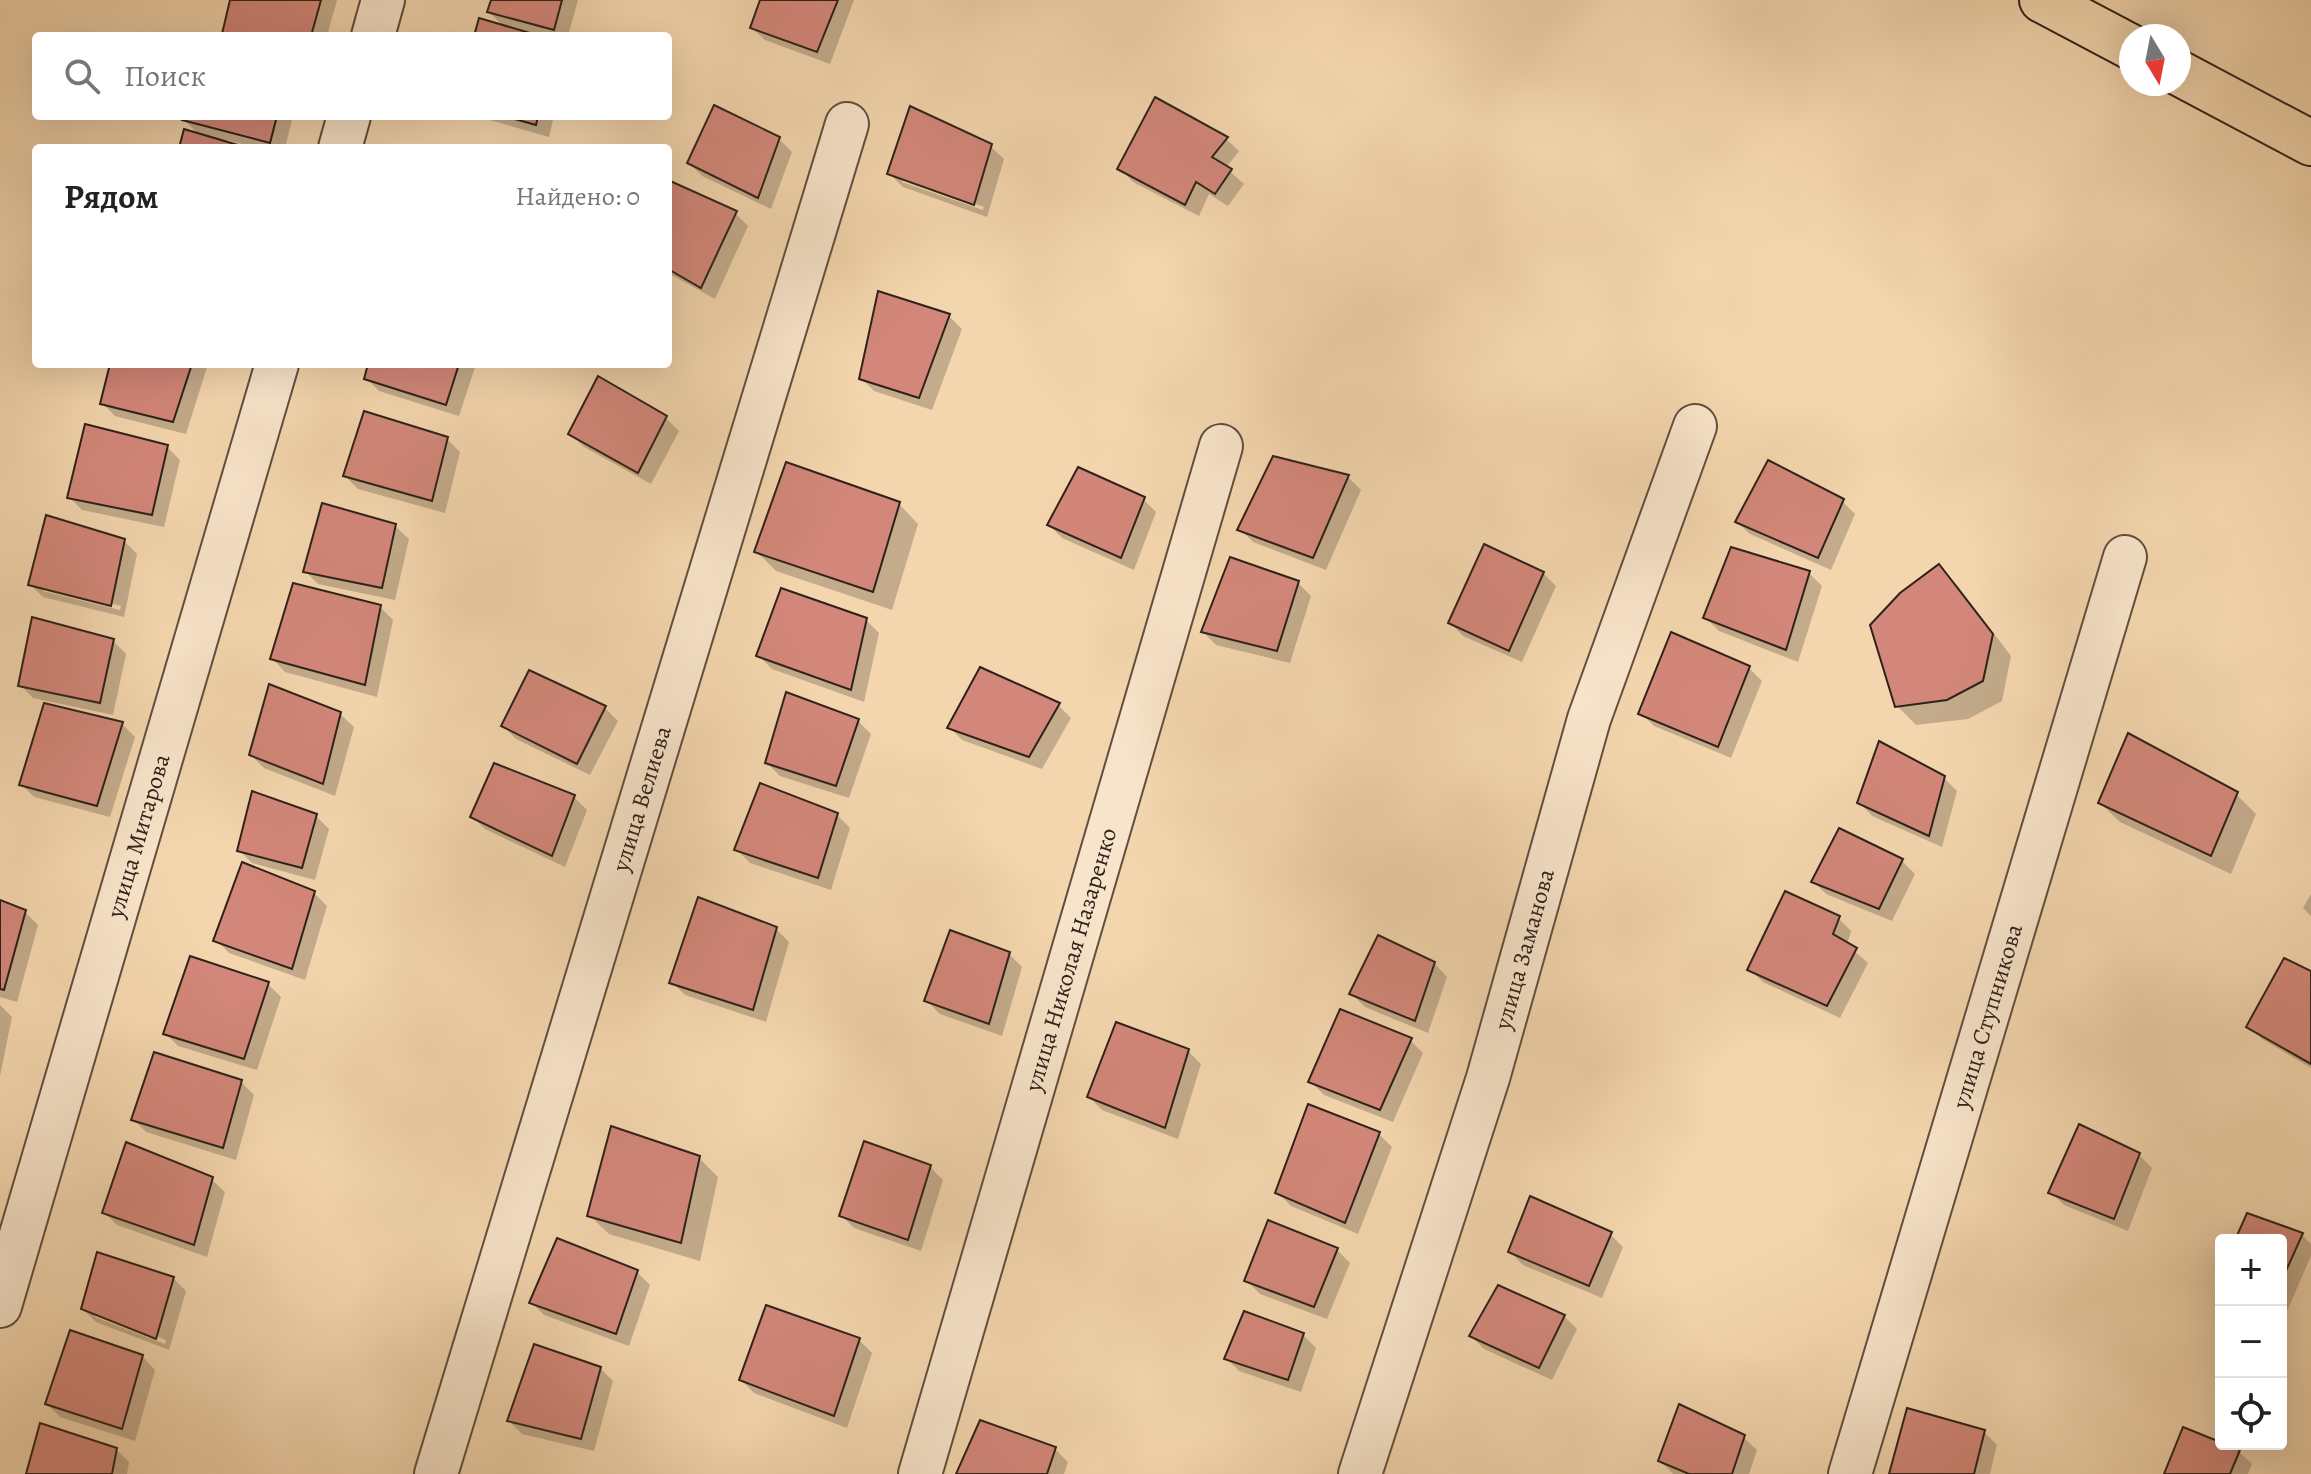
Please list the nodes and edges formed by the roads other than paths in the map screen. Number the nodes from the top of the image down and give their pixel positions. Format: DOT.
graph roads {
  1 [pos="383,0"];
  2 [pos="2042,0"];
  3 [pos="374,32"];
  4 [pos="2119,41"];
  5 [pos="2191,79"];
  6 [pos="348,120"];
  7 [pos="847,124"];
  8 [pos="2311,143"];
  9 [pos="341,144"];
  10 [pos="276,368"];
  11 [pos="1695,426"];
  12 [pos="1221,446"];
  13 [pos="2125,557"];
  14 [pos="0,1306"];
  15 [pos="436,1474"];
  16 [pos="920,1474"];
  17 [pos="1360,1474"];
  18 [pos="1850,1474"];
  1 -- 3 [label="street"];
  2 -- 4 [label="highway"];
  5 -- 8 [label="highway"];
  6 -- 9 [label="street"];
  7 -- 15 [label="street, улица Велиева"];
  10 -- 14 [label="street, улица Митарова"];
  11 -- 17 [label="street, улица Заманова"];
  12 -- 16 [label="street, улица Николая Назаренко"];
  13 -- 18 [label="street, улица Ступникова"];
}
